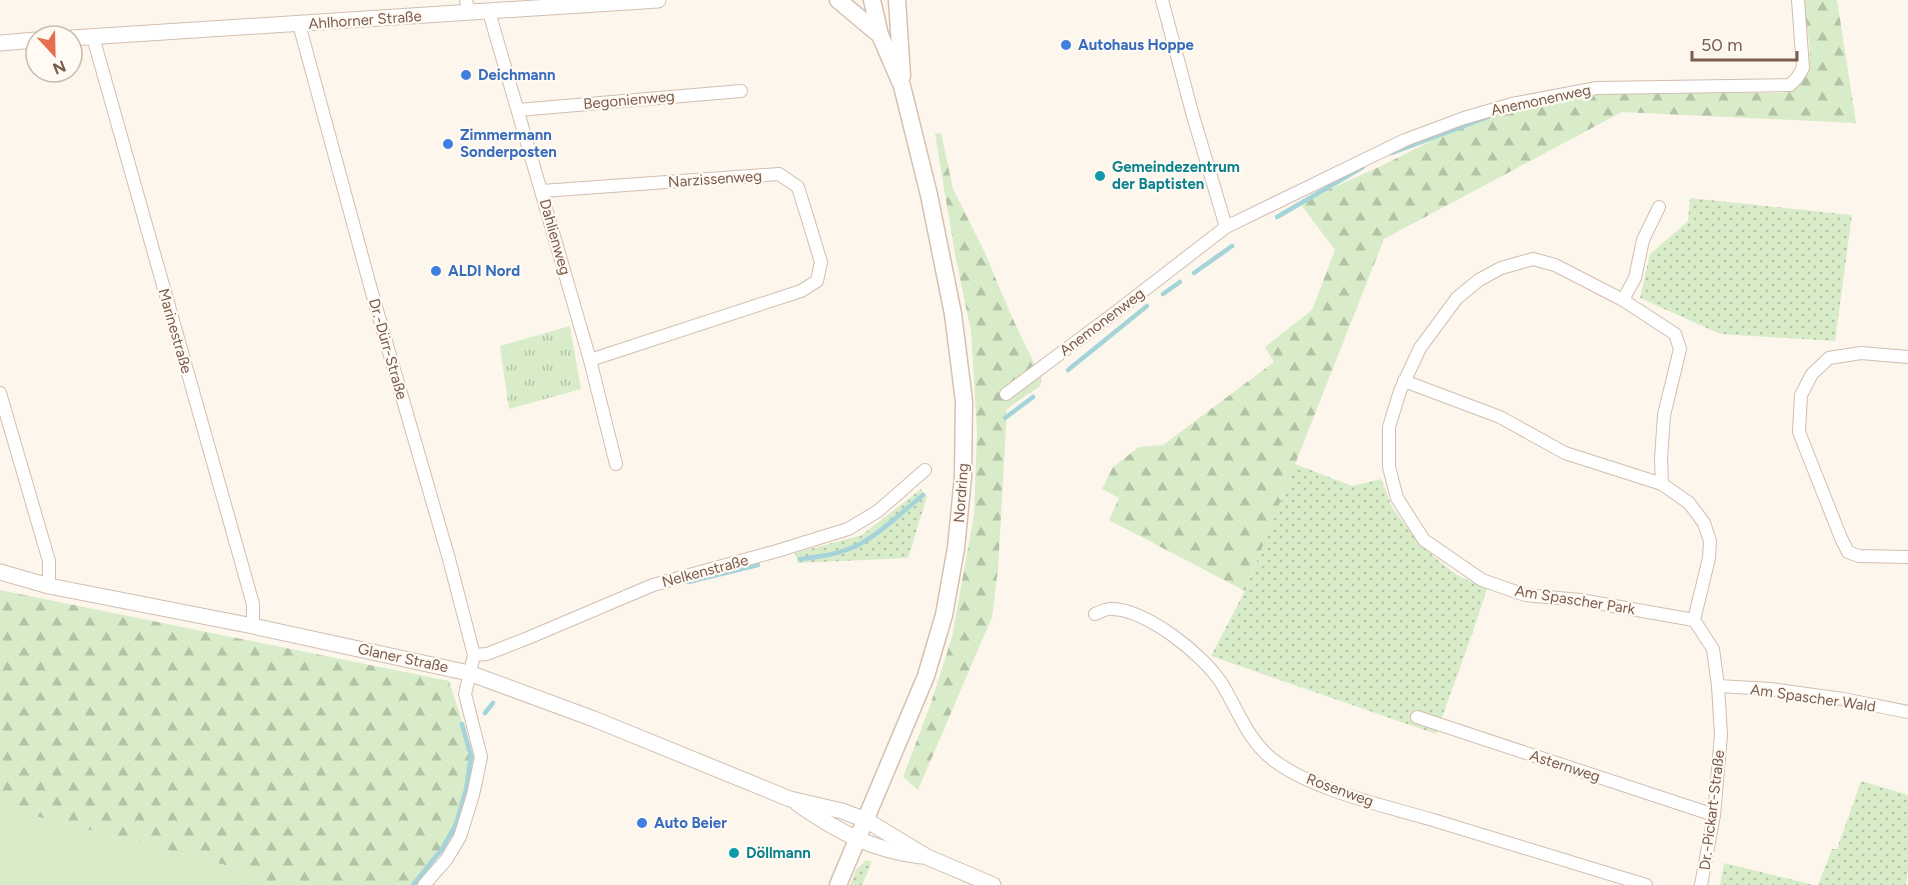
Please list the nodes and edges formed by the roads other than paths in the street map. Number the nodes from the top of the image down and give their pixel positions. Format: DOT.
graph roads {
  1 [pos="658,0"];
  2 [pos="837,0"];
  3 [pos="872,0"];
  4 [pos="897,0"];
  5 [pos="1162,0"];
  6 [pos="1798,0"];
  7 [pos="467,7"];
  8 [pos="489,12"];
  9 [pos="299,24"];
  10 [pos="880,35"];
  11 [pos="0,37"];
  12 [pos="84,37"];
  13 [pos="93,37"];
  14 [pos="24,41"];
  15 [pos="0,43"];
  16 [pos="902,86"];
  17 [pos="741,91"];
  18 [pos="518,110"];
  19 [pos="542,191"];
  20 [pos="1659,207"];
  21 [pos="1226,227"];
  22 [pos="1623,300"];
  23 [pos="1908,357"];
  24 [pos="590,360"];
  25 [pos="1404,381"];
  26 [pos="0,393"];
  27 [pos="1006,394"];
  28 [pos="616,464"];
  29 [pos="925,470"];
  30 [pos="1662,484"];
  31 [pos="1908,557"];
  32 [pos="0,572"];
  33 [pos="49,585"];
  34 [pos="1095,614"];
  35 [pos="1694,620"];
  36 [pos="253,626"];
  37 [pos="474,655"];
  38 [pos="469,673"];
  39 [pos="1718,686"];
  40 [pos="1908,712"];
  41 [pos="1417,717"];
  42 [pos="790,799"];
  43 [pos="1714,814"];
  44 [pos="866,820"];
  45 [pos="858,840"];
  46 [pos="927,857"];
  47 [pos="424,885"];
  48 [pos="838,885"];
  49 [pos="993,885"];
  50 [pos="1646,885"];
  51 [pos="1701,885"];
  1 -- 8 [label="street, Ahlhorner Straße"];
  2 -- 10 [label="main road"];
  3 -- 10 [label="main road, Nordring"];
  4 -- 16 [label="main road, Nordring"];
  5 -- 21 [label="street"];
  6 -- 21 [label="street, Anemonenweg"];
  7 -- 8 [label="street, Ahlhorner Straße"];
  7 -- 9 [label="street, Ahlhorner Straße"];
  8 -- 18 [label="street, Dahlienweg"];
  9 -- 13 [label="street, Ahlhorner Straße"];
  9 -- 37 [label="street, Dr.-Dürr-Straße"];
  10 -- 16 [label="main road, Nordring"];
  11 -- 15 [label="street"];
  12 -- 13 [label="street, Ahlhorner Straße"];
  13 -- 36 [label="street, Marinestraße"];
  14 -- 15 [label="street"];
  16 -- 44 [label="main road, Nordring"];
  17 -- 18 [label="street, Begonienweg"];
  18 -- 19 [label="street, Dahlienweg"];
  19 -- 24 [label="street, Dahlienweg"];
  19 -- 24 [label="street, Narzissenweg"];
  20 -- 22 [label="street"];
  21 -- 27 [label="street, Anemonenweg"];
  22 -- 25 [label="street, Am Spascher Park"];
  22 -- 30 [label="street, Am Spascher Park"];
  23 -- 31 [label="street"];
  24 -- 28 [label="street, Dahlienweg"];
  25 -- 30 [label="street"];
  25 -- 35 [label="street, Am Spascher Park"];
  26 -- 33 [label="street"];
  29 -- 37 [label="street, Nelkenstraße"];
  30 -- 35 [label="street"];
  32 -- 33 [label="street, Glaner Straße"];
  33 -- 36 [label="street, Glaner Straße"];
  34 -- 50 [label="street, Rosenweg"];
  35 -- 39 [label="street"];
  36 -- 38 [label="street, Glaner Straße"];
  37 -- 38 [label="street"];
  38 -- 42 [label="street, Glaner Straße"];
  38 -- 47 [label="street"];
  39 -- 40 [label="street, Am Spascher Wald"];
  39 -- 43 [label="street, Dr.-Pickart-Straße"];
  41 -- 43 [label="street, Asternweg"];
  42 -- 44 [label="street, Glaner Straße"];
  42 -- 45 [label="street, Glaner Straße"];
  43 -- 51 [label="street, Dr.-Pickart-Straße"];
  44 -- 45 [label="main road, Nordring"];
  44 -- 46 [label="street, Glaner Straße"];
  45 -- 46 [label="street, Glaner Straße"];
  45 -- 48 [label="main road, Nordring"];
  46 -- 49 [label="street, Glaner Straße"];
}
